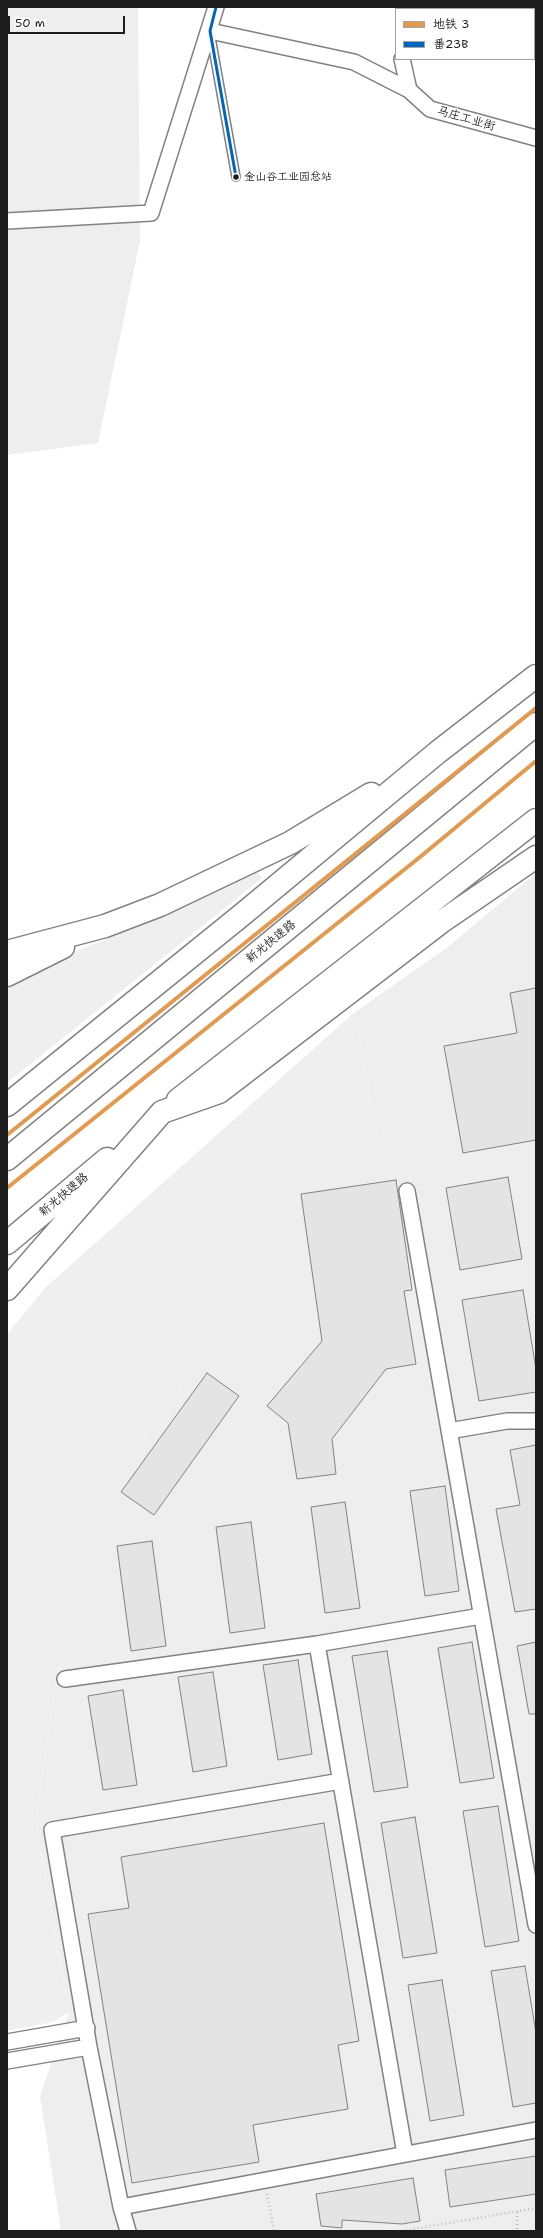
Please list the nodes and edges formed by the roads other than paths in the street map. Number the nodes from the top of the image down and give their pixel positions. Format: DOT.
graph roads {
  1 [pos="216,7"];
  2 [pos="210,31"];
  3 [pos="402,60"];
  4 [pos="409,90"];
  5 [pos="536,138"];
  6 [pos="236,177"];
  7 [pos="7,221"];
  8 [pos="535,676"];
  9 [pos="536,724"];
  10 [pos="438,752"];
  11 [pos="536,820"];
  12 [pos="536,857"];
  13 [pos="105,926"];
  14 [pos="7,952"];
  15 [pos="7,975"];
  16 [pos="7,1105"];
  17 [pos="162,1112"];
  18 [pos="7,1160"];
  19 [pos="407,1191"];
  20 [pos="7,1243"];
  21 [pos="7,1289"];
  22 [pos="536,1421"];
  23 [pos="449,1431"];
  24 [pos="481,1616"];
  25 [pos="318,1644"];
  26 [pos="65,1679"];
  27 [pos="341,1781"];
  28 [pos="536,1925"];
  29 [pos="87,2028"];
  30 [pos="7,2042"];
  31 [pos="89,2047"];
  32 [pos="7,2061"];
  33 [pos="536,2130"];
  34 [pos="405,2154"];
  35 [pos="121,2207"];
  36 [pos="128,2231"];
  1 -- 2 [label="street"];
  2 -- 4 [label="street, 马庄工业街"];
  2 -- 6 [label="lane"];
  2 -- 7 [label="street"];
  3 -- 4 [label="street"];
  4 -- 5 [label="street, 马庄工业街"];
  8 -- 10 [label="highway"];
  9 -- 18 [label="highway, 新光快速路"];
  10 -- 13 [label="highway"];
  10 -- 16 [label="highway"];
  11 -- 17 [label="highway, 新光快速路"];
  12 -- 17 [label="highway"];
  13 -- 14 [label="highway"];
  13 -- 15 [label="highway"];
  17 -- 20 [label="highway, 新光快速路"];
  17 -- 21 [label="highway"];
  19 -- 23 [label="street"];
  22 -- 23 [label="street"];
  23 -- 24 [label="street"];
  24 -- 25 [label="street"];
  24 -- 28 [label="street"];
  25 -- 26 [label="street"];
  25 -- 27 [label="street"];
  27 -- 29 [label="street"];
  27 -- 34 [label="street"];
  29 -- 30 [label="street"];
  29 -- 31 [label="street"];
  31 -- 32 [label="street"];
  31 -- 35 [label="street"];
  33 -- 34 [label="street"];
  34 -- 35 [label="street"];
  35 -- 36 [label="street"];
}
